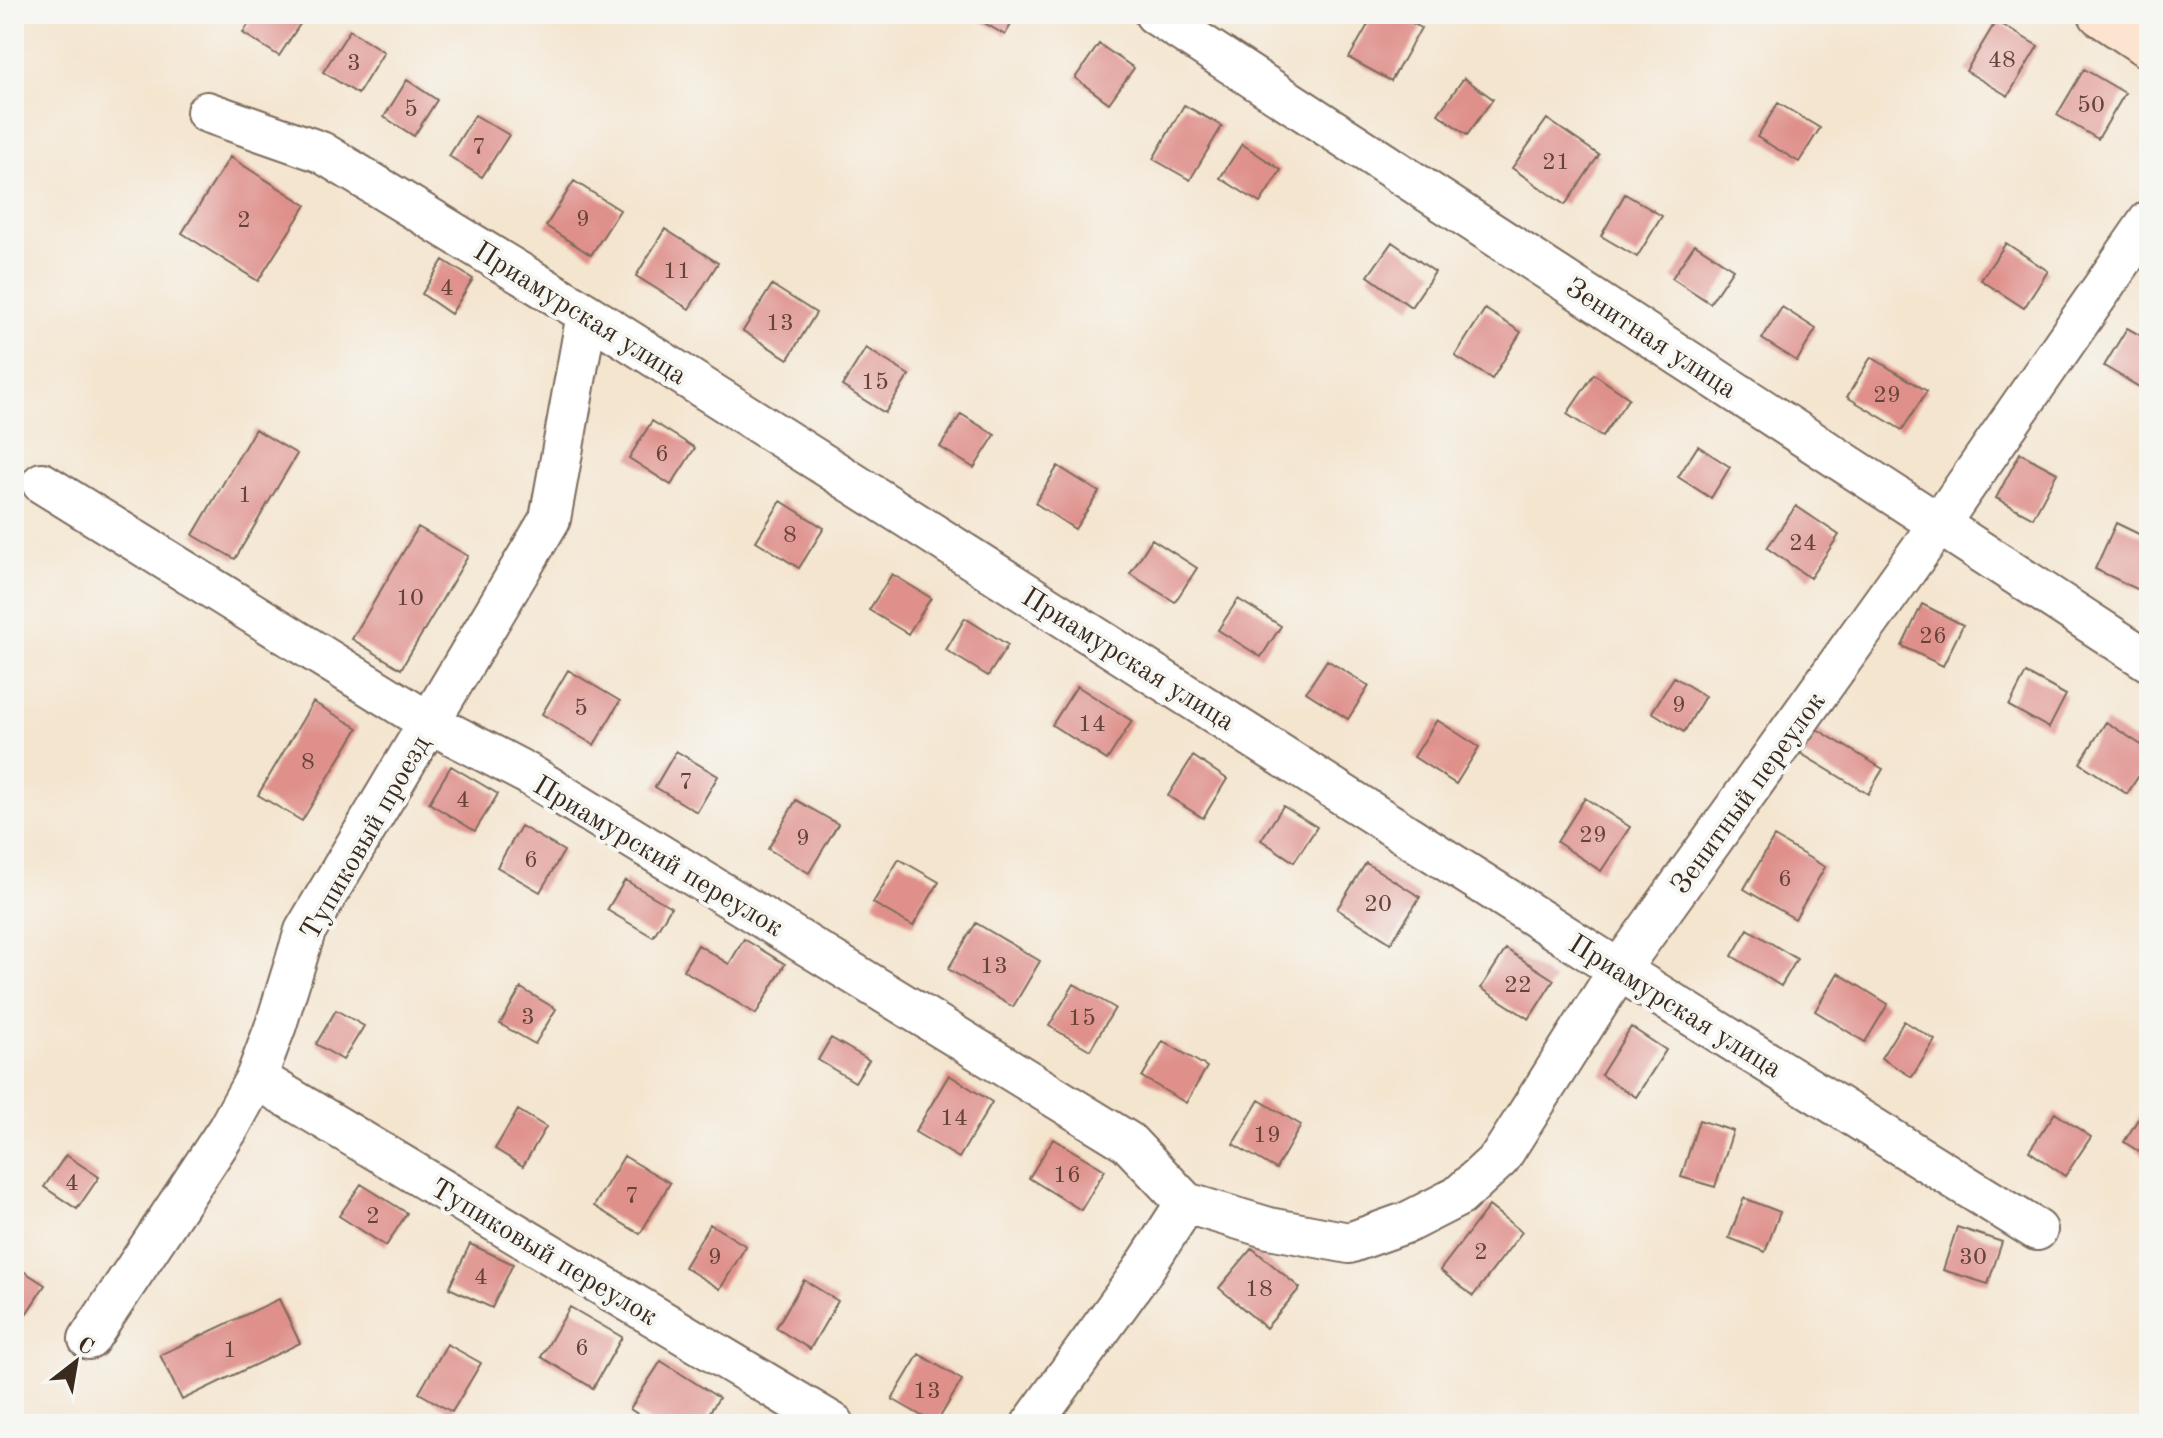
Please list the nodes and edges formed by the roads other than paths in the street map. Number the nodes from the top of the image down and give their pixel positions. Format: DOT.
graph roads {
  1 [pos="1155,14"];
  2 [pos="2101,14"];
  3 [pos="2149,46"];
  4 [pos="207,112"];
  5 [pos="2149,221"];
  6 [pos="587,314"];
  7 [pos="42,483"];
  8 [pos="1939,524"];
  9 [pos="2149,661"];
  10 [pos="430,723"];
  11 [pos="1619,970"];
  12 [pos="256,1078"];
  13 [pos="1186,1203"];
  14 [pos="1269,1228"];
  15 [pos="2037,1230"];
  16 [pos="89,1339"];
  17 [pos="834,1424"];
  18 [pos="1032,1424"];
  1 -- 8 [label="street, Зенитная улица"];
  2 -- 3 [label="street"];
  4 -- 6 [label="street, Приамурская улица"];
  5 -- 8 [label="street, Зенитный переулок"];
  6 -- 10 [label="street, Тупиковый проезд"];
  6 -- 11 [label="street, Приамурская улица"];
  7 -- 10 [label="street, Приамурский переулок"];
  8 -- 9 [label="street, Зенитная улица"];
  8 -- 11 [label="street, Зенитный переулок"];
  10 -- 12 [label="street, Тупиковый проезд"];
  10 -- 13 [label="street, Приамурский переулок"];
  11 -- 14 [label="street, Зенитный переулок"];
  11 -- 15 [label="street, Приамурская улица"];
  12 -- 16 [label="street, Тупиковый проезд"];
  12 -- 17 [label="street, Тупиковый переулок"];
  13 -- 14 [label="street, Приамурский переулок"];
  13 -- 18 [label="street"];
}
